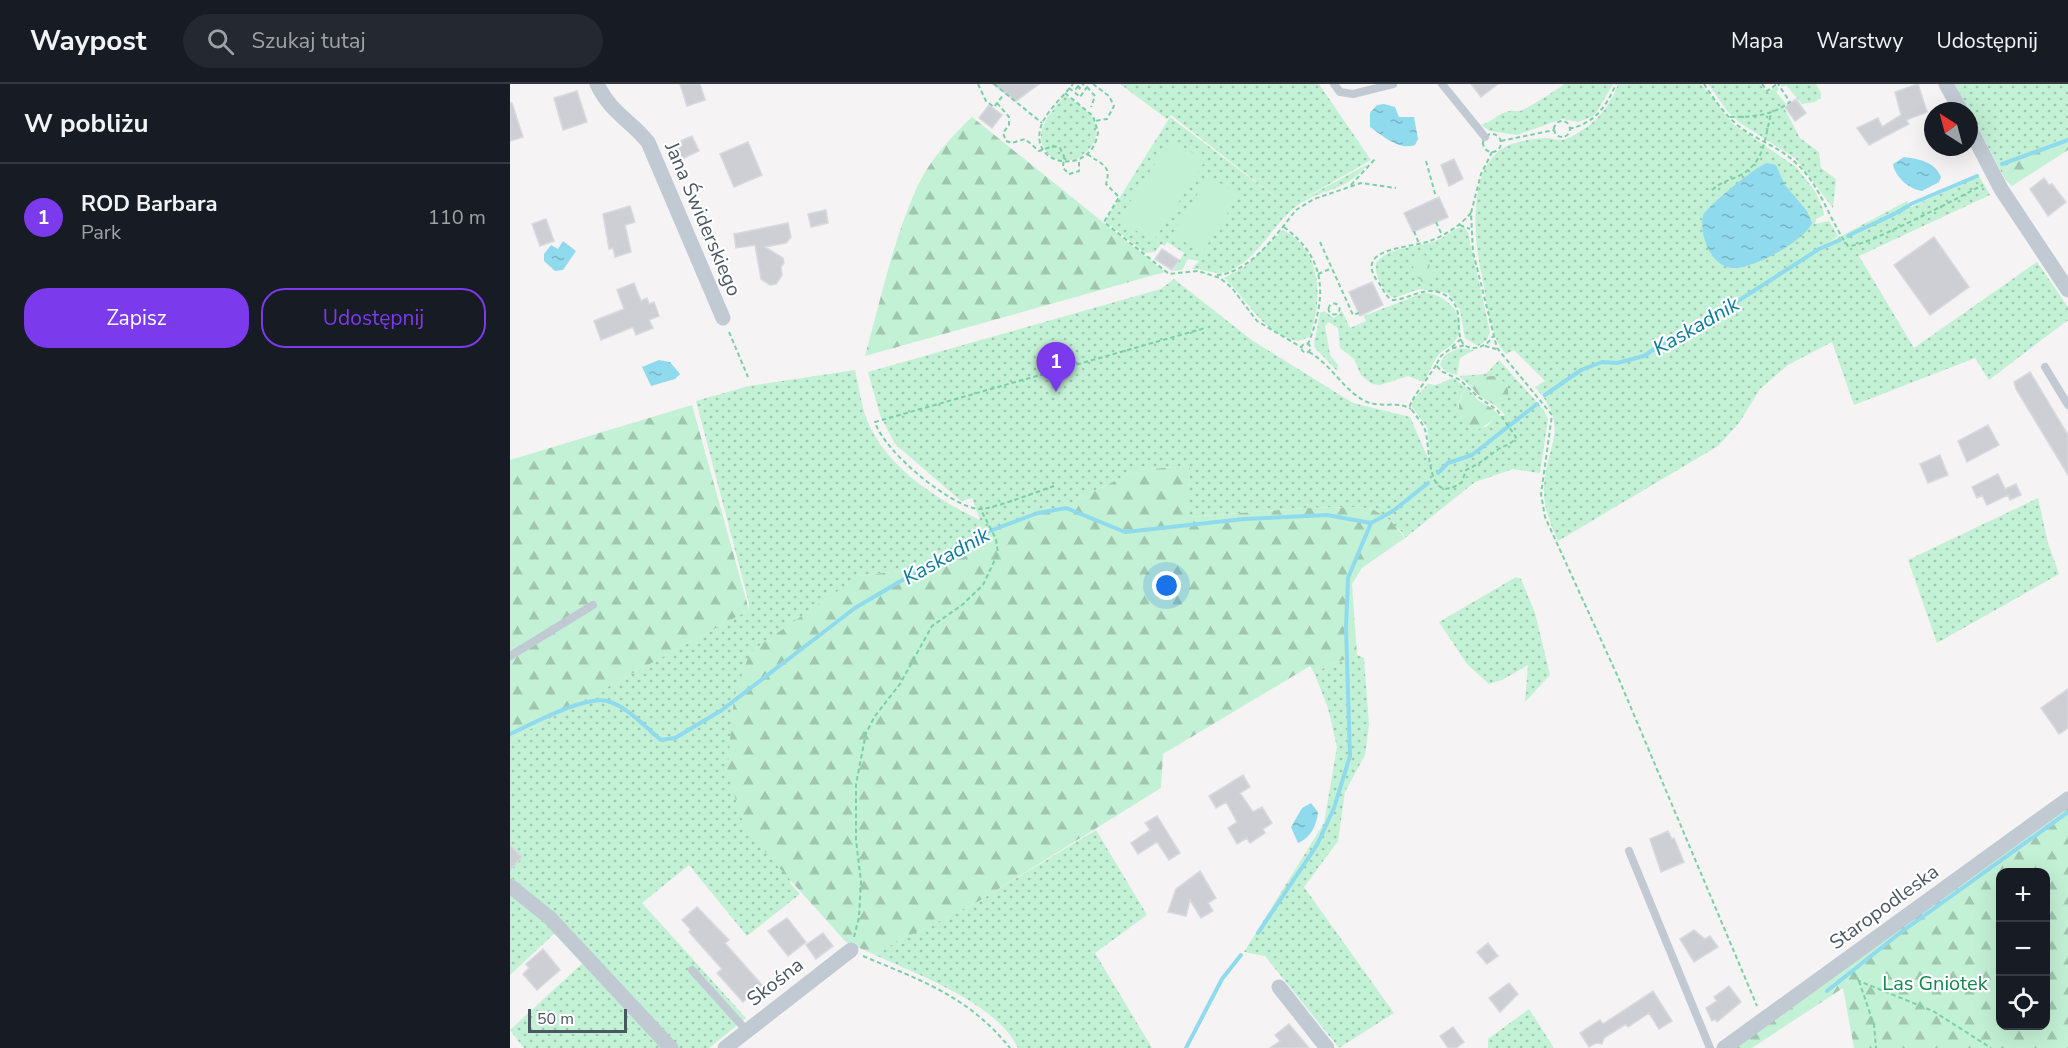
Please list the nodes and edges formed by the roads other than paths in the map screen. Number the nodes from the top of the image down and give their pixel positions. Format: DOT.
graph roads {
  1 [pos="597,84"];
  2 [pos="1334,84"];
  3 [pos="1393,84"];
  4 [pos="1442,84"];
  5 [pos="1946,84"];
  6 [pos="1956,102"];
  7 [pos="1485,137"];
  8 [pos="1978,144"];
  9 [pos="2068,290"];
  10 [pos="723,318"];
  11 [pos="2045,367"];
  12 [pos="2068,405"];
  13 [pos="592,605"];
  14 [pos="510,657"];
  15 [pos="2068,799"];
  16 [pos="1629,851"];
  17 [pos="510,886"];
  18 [pos="851,950"];
  19 [pos="692,970"];
  20 [pos="1279,987"];
  21 [pos="747,1031"];
  22 [pos="671,1048"];
  23 [pos="725,1048"];
  24 [pos="1327,1048"];
  25 [pos="1710,1048"];
  26 [pos="1724,1048"];
  1 -- 10 [label="street, Jana Świderskiego"];
  2 -- 3 [label="lane"];
  4 -- 7 [label="lane"];
  5 -- 6 [label="street"];
  8 -- 9 [label="street"];
  11 -- 12 [label="lane"];
  13 -- 14 [label="lane"];
  15 -- 26 [label="street, Staropodleska"];
  16 -- 25 [label="lane"];
  17 -- 22 [label="street"];
  18 -- 21 [label="street, Skośna"];
  19 -- 21 [label="lane"];
  20 -- 24 [label="street"];
  21 -- 23 [label="street, Skośna"];
}
